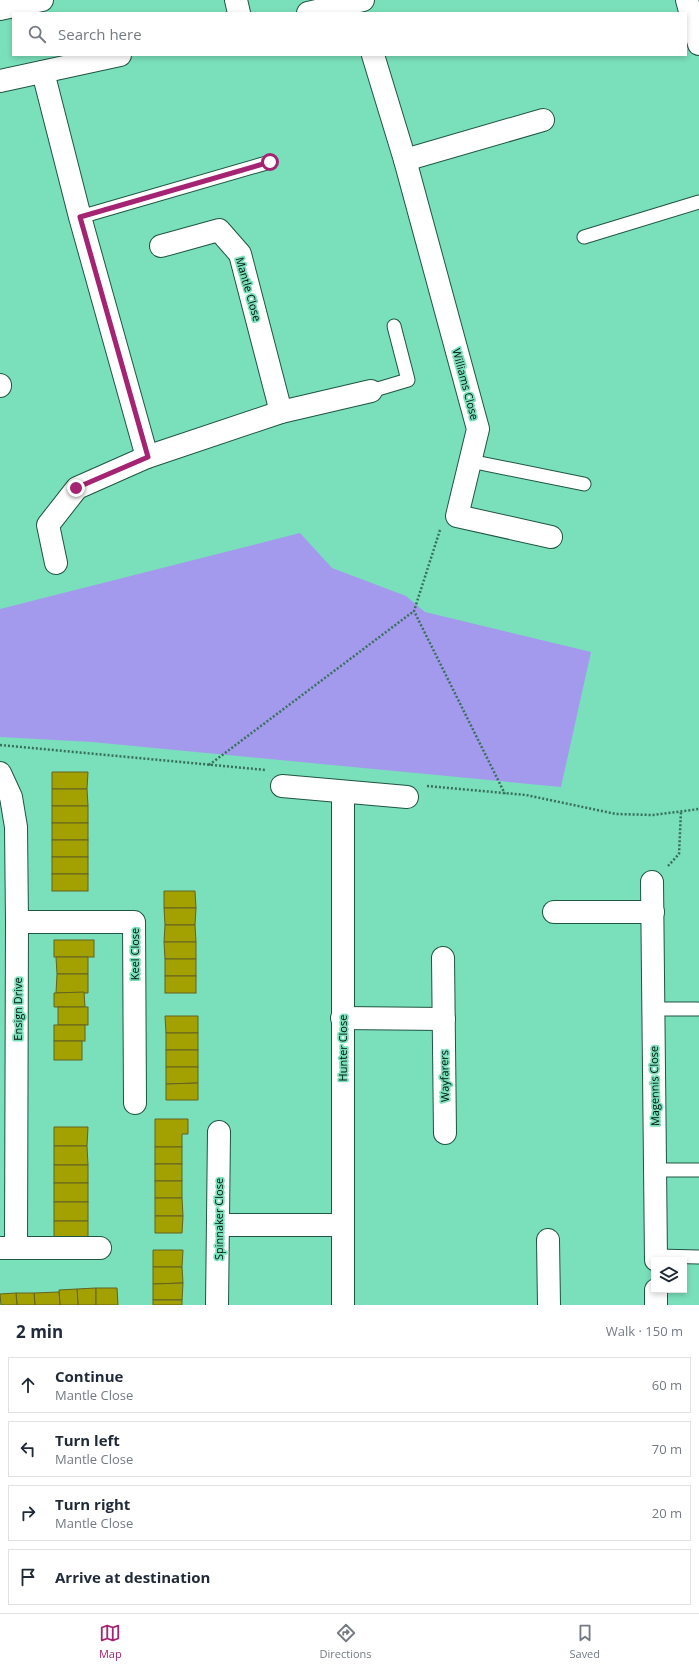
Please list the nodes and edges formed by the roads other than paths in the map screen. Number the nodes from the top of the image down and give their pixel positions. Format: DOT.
graph roads {
  1 [pos="42,0"];
  2 [pos="236,0"];
  3 [pos="687,0"];
  4 [pos="360,5"];
  5 [pos="0,8"];
  6 [pos="239,12"];
  7 [pos="314,12"];
  8 [pos="699,44"];
  9 [pos="115,56"];
  10 [pos="373,56"];
  11 [pos="43,72"];
  12 [pos="0,81"];
  13 [pos="543,120"];
  14 [pos="405,160"];
  15 [pos="270,162"];
  16 [pos="699,202"];
  17 [pos="80,217"];
  18 [pos="584,237"];
  19 [pos="161,246"];
  20 [pos="394,326"];
  21 [pos="371,391"];
  22 [pos="281,412"];
  23 [pos="148,457"];
  24 [pos="470,460"];
  25 [pos="584,484"];
  26 [pos="551,537"];
  27 [pos="56,563"];
  28 [pos="0,773"];
  29 [pos="282,786"];
  30 [pos="343,792"];
  31 [pos="407,797"];
  32 [pos="652,882"];
  33 [pos="554,912"];
  34 [pos="653,912"];
  35 [pos="17,922"];
  36 [pos="443,958"];
  37 [pos="697,1008"];
  38 [pos="653,1009"];
  39 [pos="342,1018"];
  40 [pos="444,1019"];
  41 [pos="135,1103"];
  42 [pos="218,1132"];
  43 [pos="445,1133"];
  44 [pos="655,1170"];
  45 [pos="699,1170"];
  46 [pos="218,1225"];
  47 [pos="343,1225"];
  48 [pos="548,1240"];
  49 [pos="8,1247"];
  50 [pos="100,1248"];
  51 [pos="656,1257"];
  52 [pos="687,1257"];
  53 [pos="699,1257"];
  54 [pos="656,1293"];
  55 [pos="217,1305"];
  56 [pos="343,1305"];
  57 [pos="549,1305"];
  58 [pos="656,1305"];
  1 -- 5 [label="street"];
  2 -- 6 [label="street"];
  3 -- 8 [label="street"];
  4 -- 7 [label="street"];
  9 -- 11 [label="street"];
  10 -- 14 [label="street, Williams Close"];
  11 -- 12 [label="street"];
  11 -- 17 [label="street"];
  13 -- 14 [label="street"];
  14 -- 24 [label="street, Williams Close"];
  15 -- 17 [label="lane"];
  16 -- 18 [label="lane"];
  17 -- 23 [label="street"];
  19 -- 22 [label="street, Mantle Close"];
  20 -- 21 [label="lane"];
  21 -- 22 [label="street"];
  22 -- 23 [label="street"];
  23 -- 27 [label="street"];
  24 -- 25 [label="lane"];
  24 -- 26 [label="street, Williams Close"];
  28 -- 35 [label="street, Ensign Drive"];
  29 -- 30 [label="street"];
  30 -- 31 [label="street"];
  30 -- 39 [label="street, Hunter Close"];
  32 -- 34 [label="street, Magennis Close"];
  33 -- 34 [label="street"];
  34 -- 38 [label="street, Magennis Close"];
  35 -- 41 [label="street, Keel Close"];
  35 -- 49 [label="street, Ensign Drive"];
  36 -- 40 [label="street, Wayfarers"];
  37 -- 38 [label="lane"];
  38 -- 44 [label="street, Magennis Close"];
  39 -- 40 [label="street"];
  39 -- 47 [label="street, Hunter Close"];
  40 -- 43 [label="street, Wayfarers"];
  42 -- 46 [label="street, Spinnaker Close"];
  44 -- 45 [label="lane"];
  44 -- 51 [label="street, Magennis Close"];
  46 -- 47 [label="street"];
  46 -- 55 [label="street, Spinnaker Close"];
  47 -- 56 [label="street, Hunter Close"];
  48 -- 57 [label="street"];
  49 -- 50 [label="street, Ensign Drive"];
  52 -- 53 [label="lane"];
  54 -- 58 [label="street"];
}
